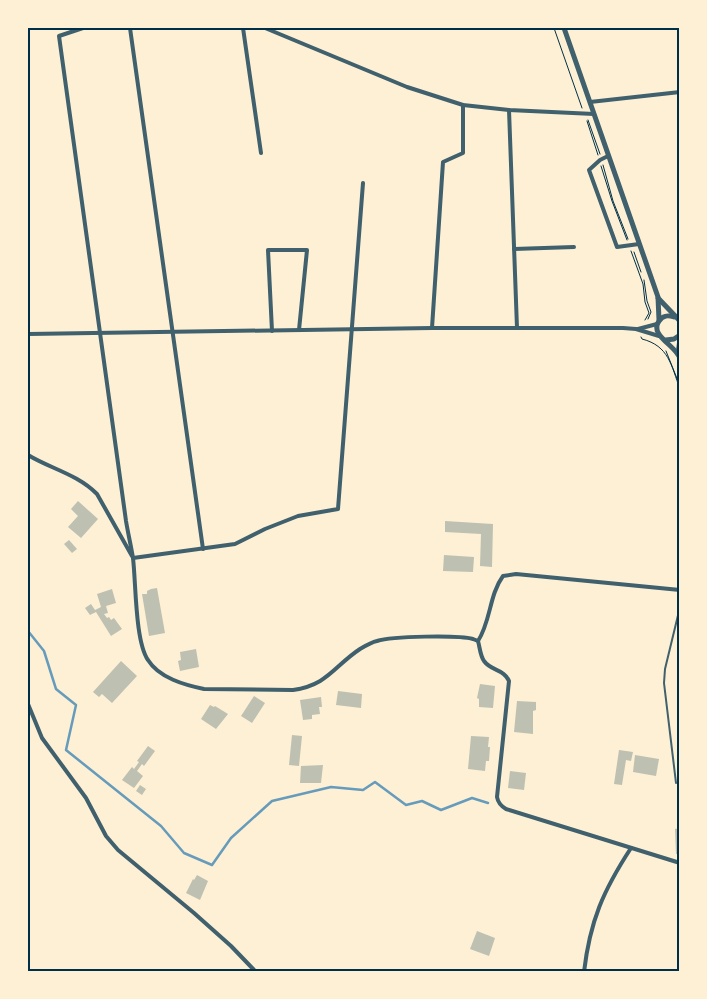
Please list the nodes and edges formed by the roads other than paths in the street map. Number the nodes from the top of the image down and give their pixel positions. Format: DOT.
graph roads {
  1 [pos="83,28"];
  2 [pos="130,28"];
  3 [pos="243,28"];
  4 [pos="264,28"];
  5 [pos="564,28"];
  6 [pos="680,92"];
  7 [pos="590,102"];
  8 [pos="463,105"];
  9 [pos="509,110"];
  10 [pos="594,114"];
  11 [pos="261,153"];
  12 [pos="608,156"];
  13 [pos="363,183"];
  14 [pos="639,244"];
  15 [pos="574,248"];
  16 [pos="514,249"];
  17 [pos="658,298"];
  18 [pos="674,316"];
  19 [pos="680,321"];
  20 [pos="658,322"];
  21 [pos="432,328"];
  22 [pos="517,328"];
  23 [pos="352,329"];
  24 [pos="299,330"];
  25 [pos="641,330"];
  26 [pos="272,331"];
  27 [pos="174,333"];
  28 [pos="28,334"];
  29 [pos="100,334"];
  30 [pos="680,334"];
  31 [pos="659,336"];
  32 [pos="680,339"];
  33 [pos="666,340"];
  34 [pos="679,356"];
  35 [pos="28,455"];
  36 [pos="203,549"];
  37 [pos="133,558"];
  38 [pos="680,590"];
  39 [pos="680,607"];
  40 [pos="478,641"];
  41 [pos="28,704"];
  42 [pos="676,783"];
  43 [pos="631,848"];
  44 [pos="680,863"];
  45 [pos="256,972"];
  46 [pos="584,972"];
  1 -- 29 [label="street"];
  2 -- 27 [label="street"];
  3 -- 11 [label="street"];
  4 -- 8 [label="street"];
  5 -- 7 [label="street"];
  6 -- 7 [label="street"];
  7 -- 10 [label="street"];
  8 -- 9 [label="street"];
  8 -- 21 [label="street"];
  9 -- 10 [label="street"];
  9 -- 16 [label="street"];
  10 -- 12 [label="street"];
  12 -- 14 [label="street"];
  12 -- 14 [label="street"];
  13 -- 23 [label="street"];
  14 -- 17 [label="street"];
  15 -- 16 [label="street"];
  16 -- 22 [label="street"];
  17 -- 18 [label="street"];
  17 -- 20 [label="street"];
  18 -- 19 [label="street"];
  18 -- 20 [label="street"];
  20 -- 25 [label="street"];
  20 -- 31 [label="street"];
  21 -- 22 [label="street"];
  21 -- 23 [label="street"];
  22 -- 25 [label="street"];
  23 -- 24 [label="street"];
  23 -- 36 [label="street"];
  24 -- 26 [label="street"];
  24 -- 26 [label="street"];
  25 -- 31 [label="street"];
  26 -- 27 [label="street"];
  27 -- 29 [label="street"];
  27 -- 36 [label="street"];
  28 -- 29 [label="street"];
  29 -- 37 [label="street"];
  30 -- 33 [label="street"];
  31 -- 33 [label="street"];
  32 -- 34 [label="street"];
  33 -- 34 [label="street"];
  35 -- 37 [label="street"];
  36 -- 37 [label="street"];
  37 -- 40 [label="street"];
  38 -- 40 [label="street"];
  39 -- 42 [label="lane"];
  40 -- 43 [label="street"];
  41 -- 45 [label="street"];
  43 -- 44 [label="street"];
  43 -- 46 [label="street"];
}
